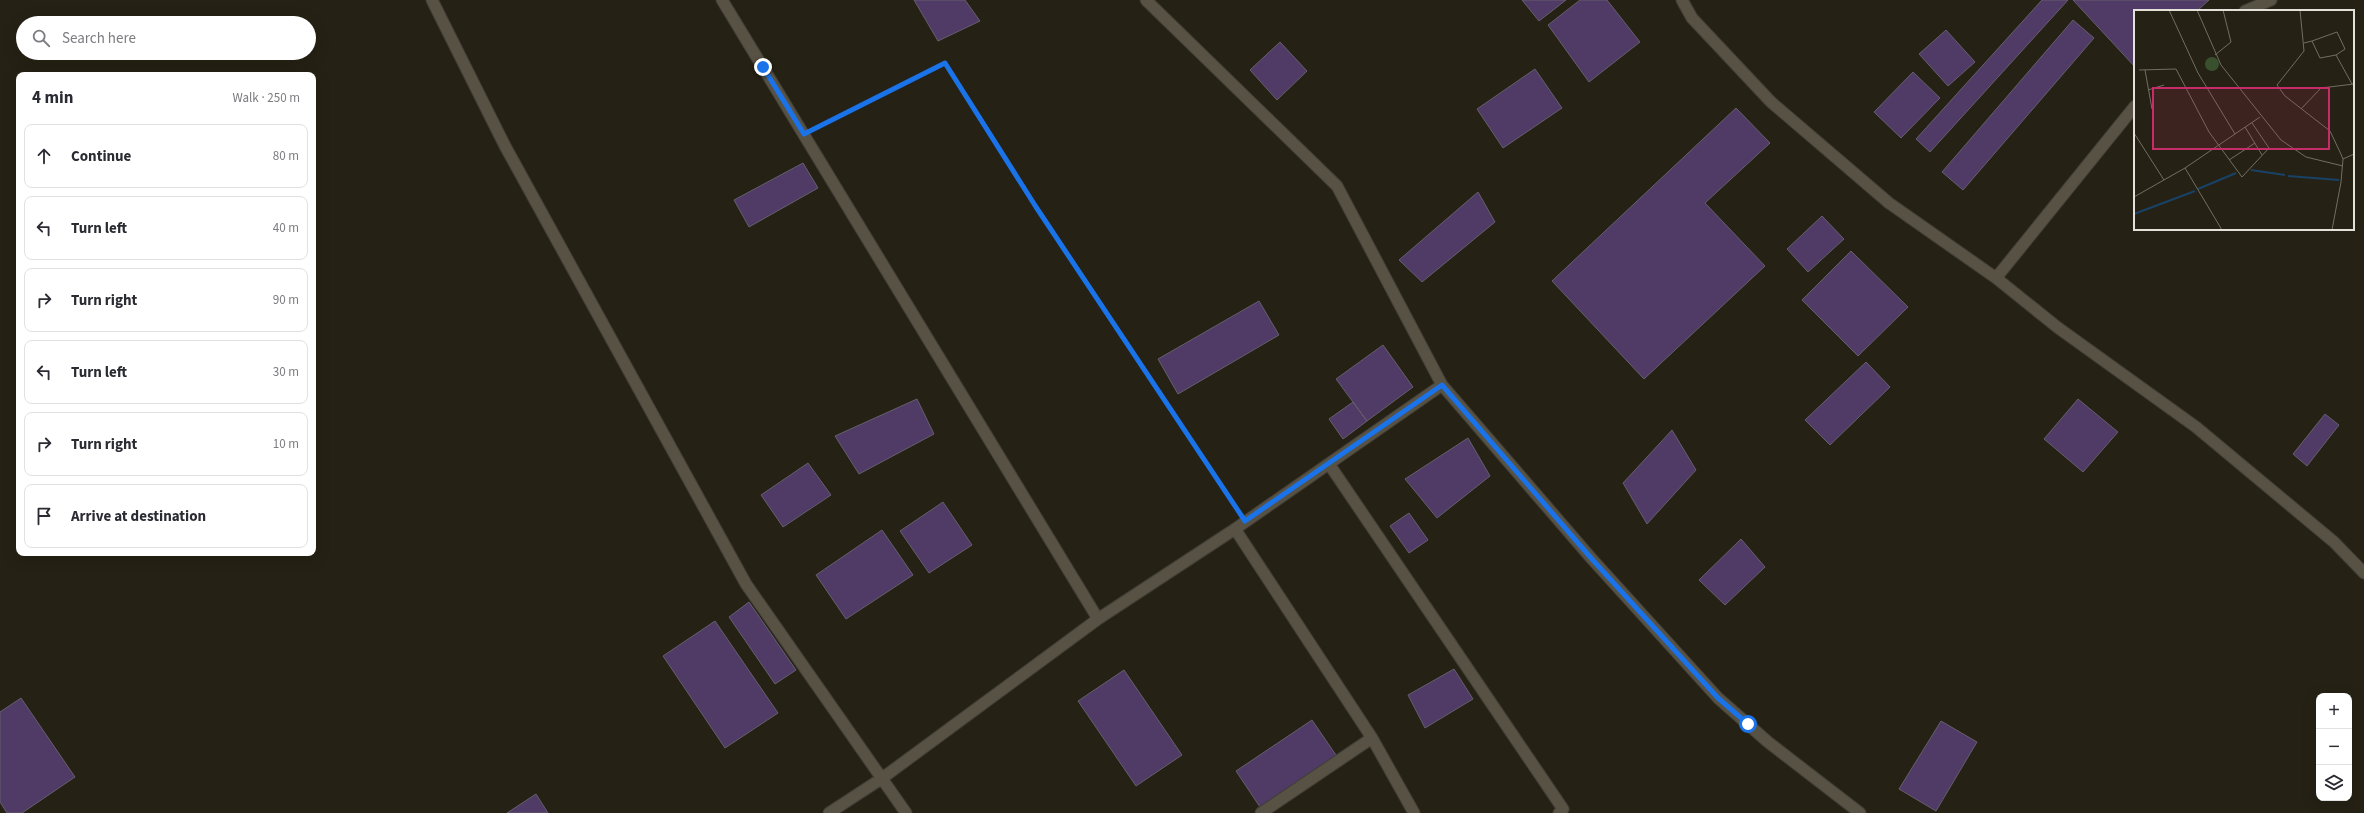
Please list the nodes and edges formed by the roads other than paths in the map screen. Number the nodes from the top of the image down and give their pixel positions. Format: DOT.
graph roads {
  1 [pos="432,0"];
  2 [pos="722,0"];
  3 [pos="1146,0"];
  4 [pos="1682,0"];
  5 [pos="2271,0"];
  6 [pos="2247,10"];
  7 [pos="2134,107"];
  8 [pos="1996,278"];
  9 [pos="1442,385"];
  10 [pos="1329,464"];
  11 [pos="1235,529"];
  12 [pos="2364,573"];
  13 [pos="1098,619"];
  14 [pos="1372,738"];
  15 [pos="881,779"];
  16 [pos="829,813"];
  17 [pos="906,813"];
  18 [pos="1261,813"];
  19 [pos="1414,813"];
  20 [pos="1559,813"];
  21 [pos="1860,813"];
  1 -- 15 [label="street"];
  2 -- 13 [label="street"];
  3 -- 9 [label="street"];
  4 -- 8 [label="street"];
  5 -- 6 [label="street"];
  7 -- 8 [label="street"];
  8 -- 12 [label="street"];
  9 -- 10 [label="street"];
  9 -- 21 [label="street"];
  10 -- 11 [label="street"];
  10 -- 20 [label="street"];
  11 -- 13 [label="street"];
  11 -- 14 [label="street"];
  13 -- 15 [label="street"];
  14 -- 18 [label="street"];
  14 -- 19 [label="street"];
  15 -- 16 [label="street"];
  15 -- 17 [label="street"];
}
